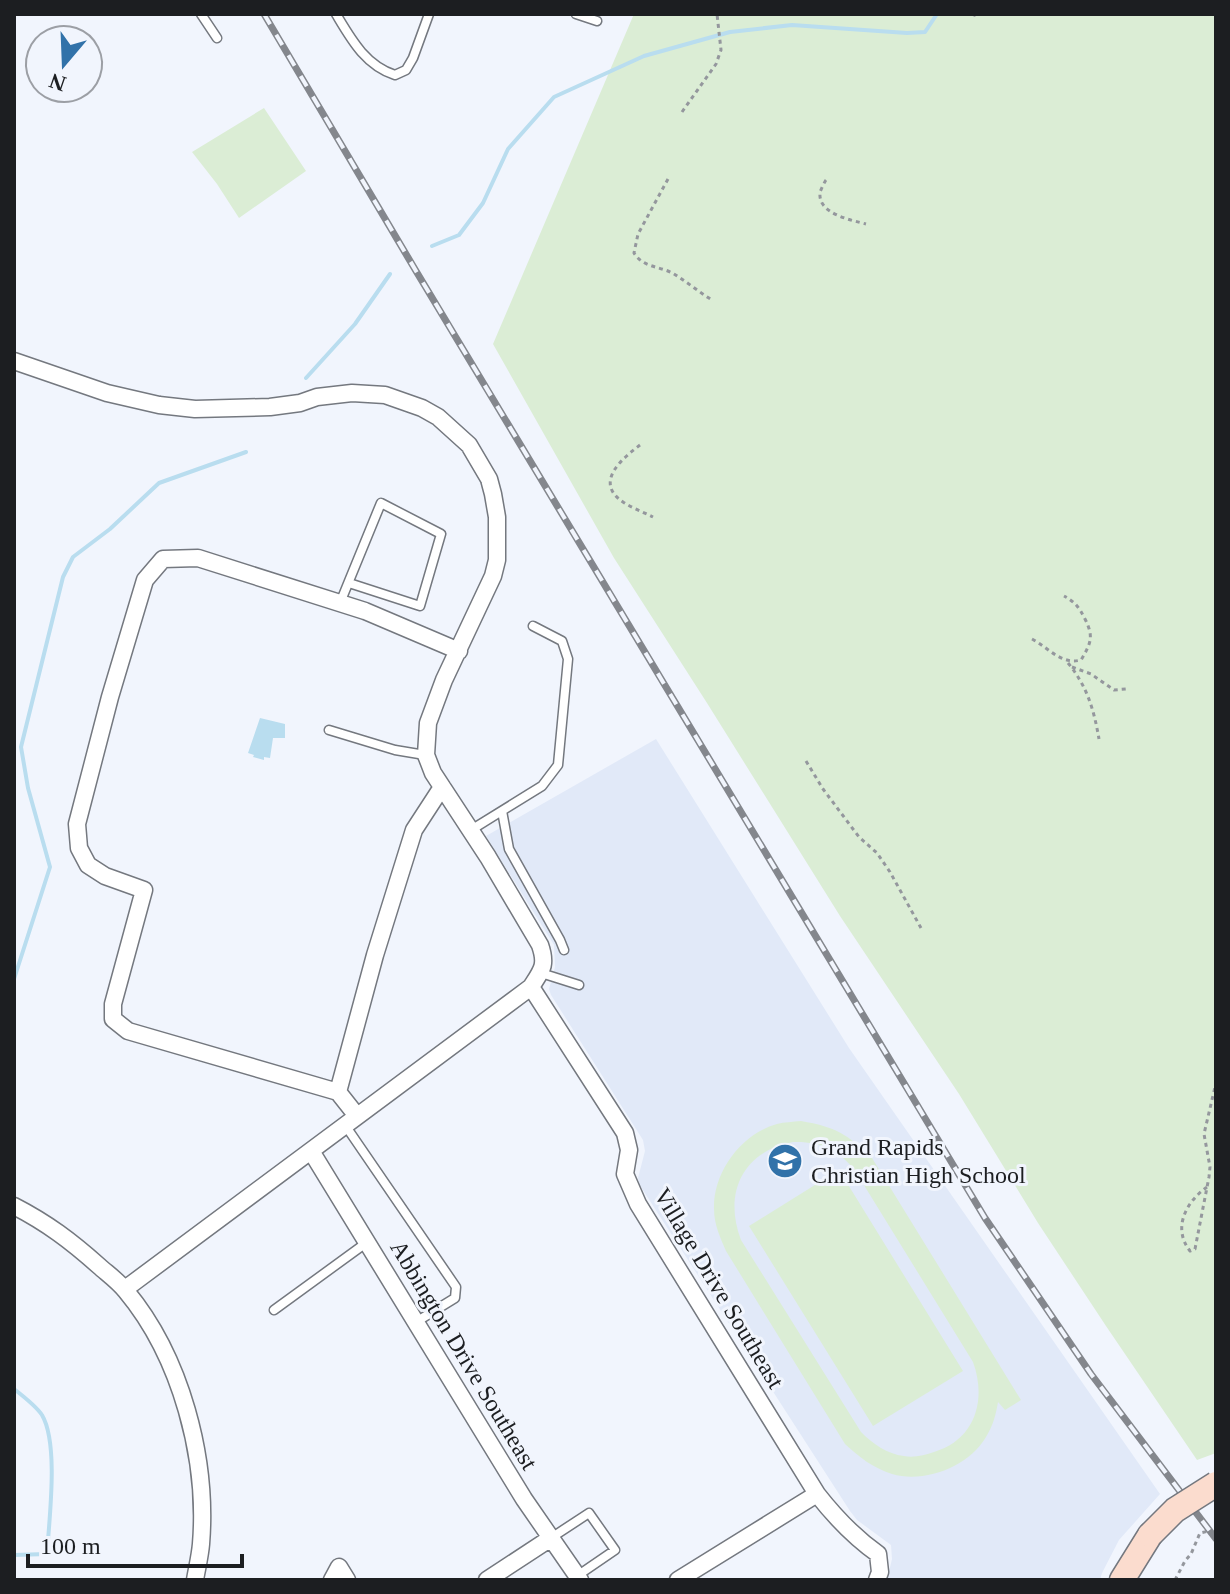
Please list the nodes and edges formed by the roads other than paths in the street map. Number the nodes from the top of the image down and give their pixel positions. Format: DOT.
graph roads {
  1 [pos="201,14"];
  2 [pos="336,14"];
  3 [pos="429,14"];
  4 [pos="576,14"];
  5 [pos="597,21"];
  6 [pos="217,38"];
  7 [pos="14,361"];
  8 [pos="349,583"];
  9 [pos="340,603"];
  10 [pos="533,626"];
  11 [pos="459,651"];
  12 [pos="329,730"];
  13 [pos="426,755"];
  14 [pos="442,787"];
  15 [pos="502,811"];
  16 [pos="470,831"];
  17 [pos="564,950"];
  18 [pos="541,973"];
  19 [pos="579,985"];
  20 [pos="531,987"];
  21 [pos="338,1092"];
  22 [pos="351,1120"];
  23 [pos="311,1151"];
  24 [pos="14,1206"];
  25 [pos="367,1243"];
  26 [pos="125,1289"];
  27 [pos="274,1310"];
  28 [pos="416,1322"];
  29 [pos="1216,1484"];
  30 [pos="817,1494"];
  31 [pos="551,1538"];
  32 [pos="579,1578"];
  33 [pos="195,1580"];
  34 [pos="332,1580"];
  35 [pos="347,1580"];
  36 [pos="487,1580"];
  37 [pos="678,1580"];
  38 [pos="877,1580"];
  39 [pos="1122,1580"];
  1 -- 6 [label="lane"];
  2 -- 3 [label="lane"];
  4 -- 5 [label="lane"];
  7 -- 11 [label="street"];
  8 -- 8 [label="lane"];
  8 -- 9 [label="lane"];
  9 -- 11 [label="street"];
  9 -- 21 [label="street"];
  10 -- 15 [label="lane"];
  11 -- 13 [label="street"];
  12 -- 13 [label="lane"];
  13 -- 14 [label="street"];
  14 -- 16 [label="street"];
  14 -- 21 [label="street"];
  15 -- 16 [label="lane"];
  15 -- 17 [label="lane"];
  16 -- 18 [label="street"];
  18 -- 19 [label="lane"];
  18 -- 20 [label="street"];
  20 -- 22 [label="street"];
  20 -- 30 [label="street, Village Drive Southeast"];
  21 -- 22 [label="street"];
  22 -- 23 [label="street"];
  22 -- 28 [label="lane"];
  23 -- 25 [label="street, Abbington Drive Southeast"];
  23 -- 26 [label="street"];
  24 -- 26 [label="street"];
  25 -- 27 [label="lane"];
  25 -- 28 [label="street, Abbington Drive Southeast"];
  26 -- 33 [label="street"];
  28 -- 31 [label="street, Abbington Drive Southeast"];
  29 -- 39 [label="main road, bridge"];
  30 -- 37 [label="street"];
  30 -- 38 [label="street, Village Drive Southeast"];
  31 -- 32 [label="street, Abbington Drive Southeast"];
  31 -- 32 [label="lane"];
  31 -- 36 [label="street"];
  34 -- 35 [label="street"];
}
